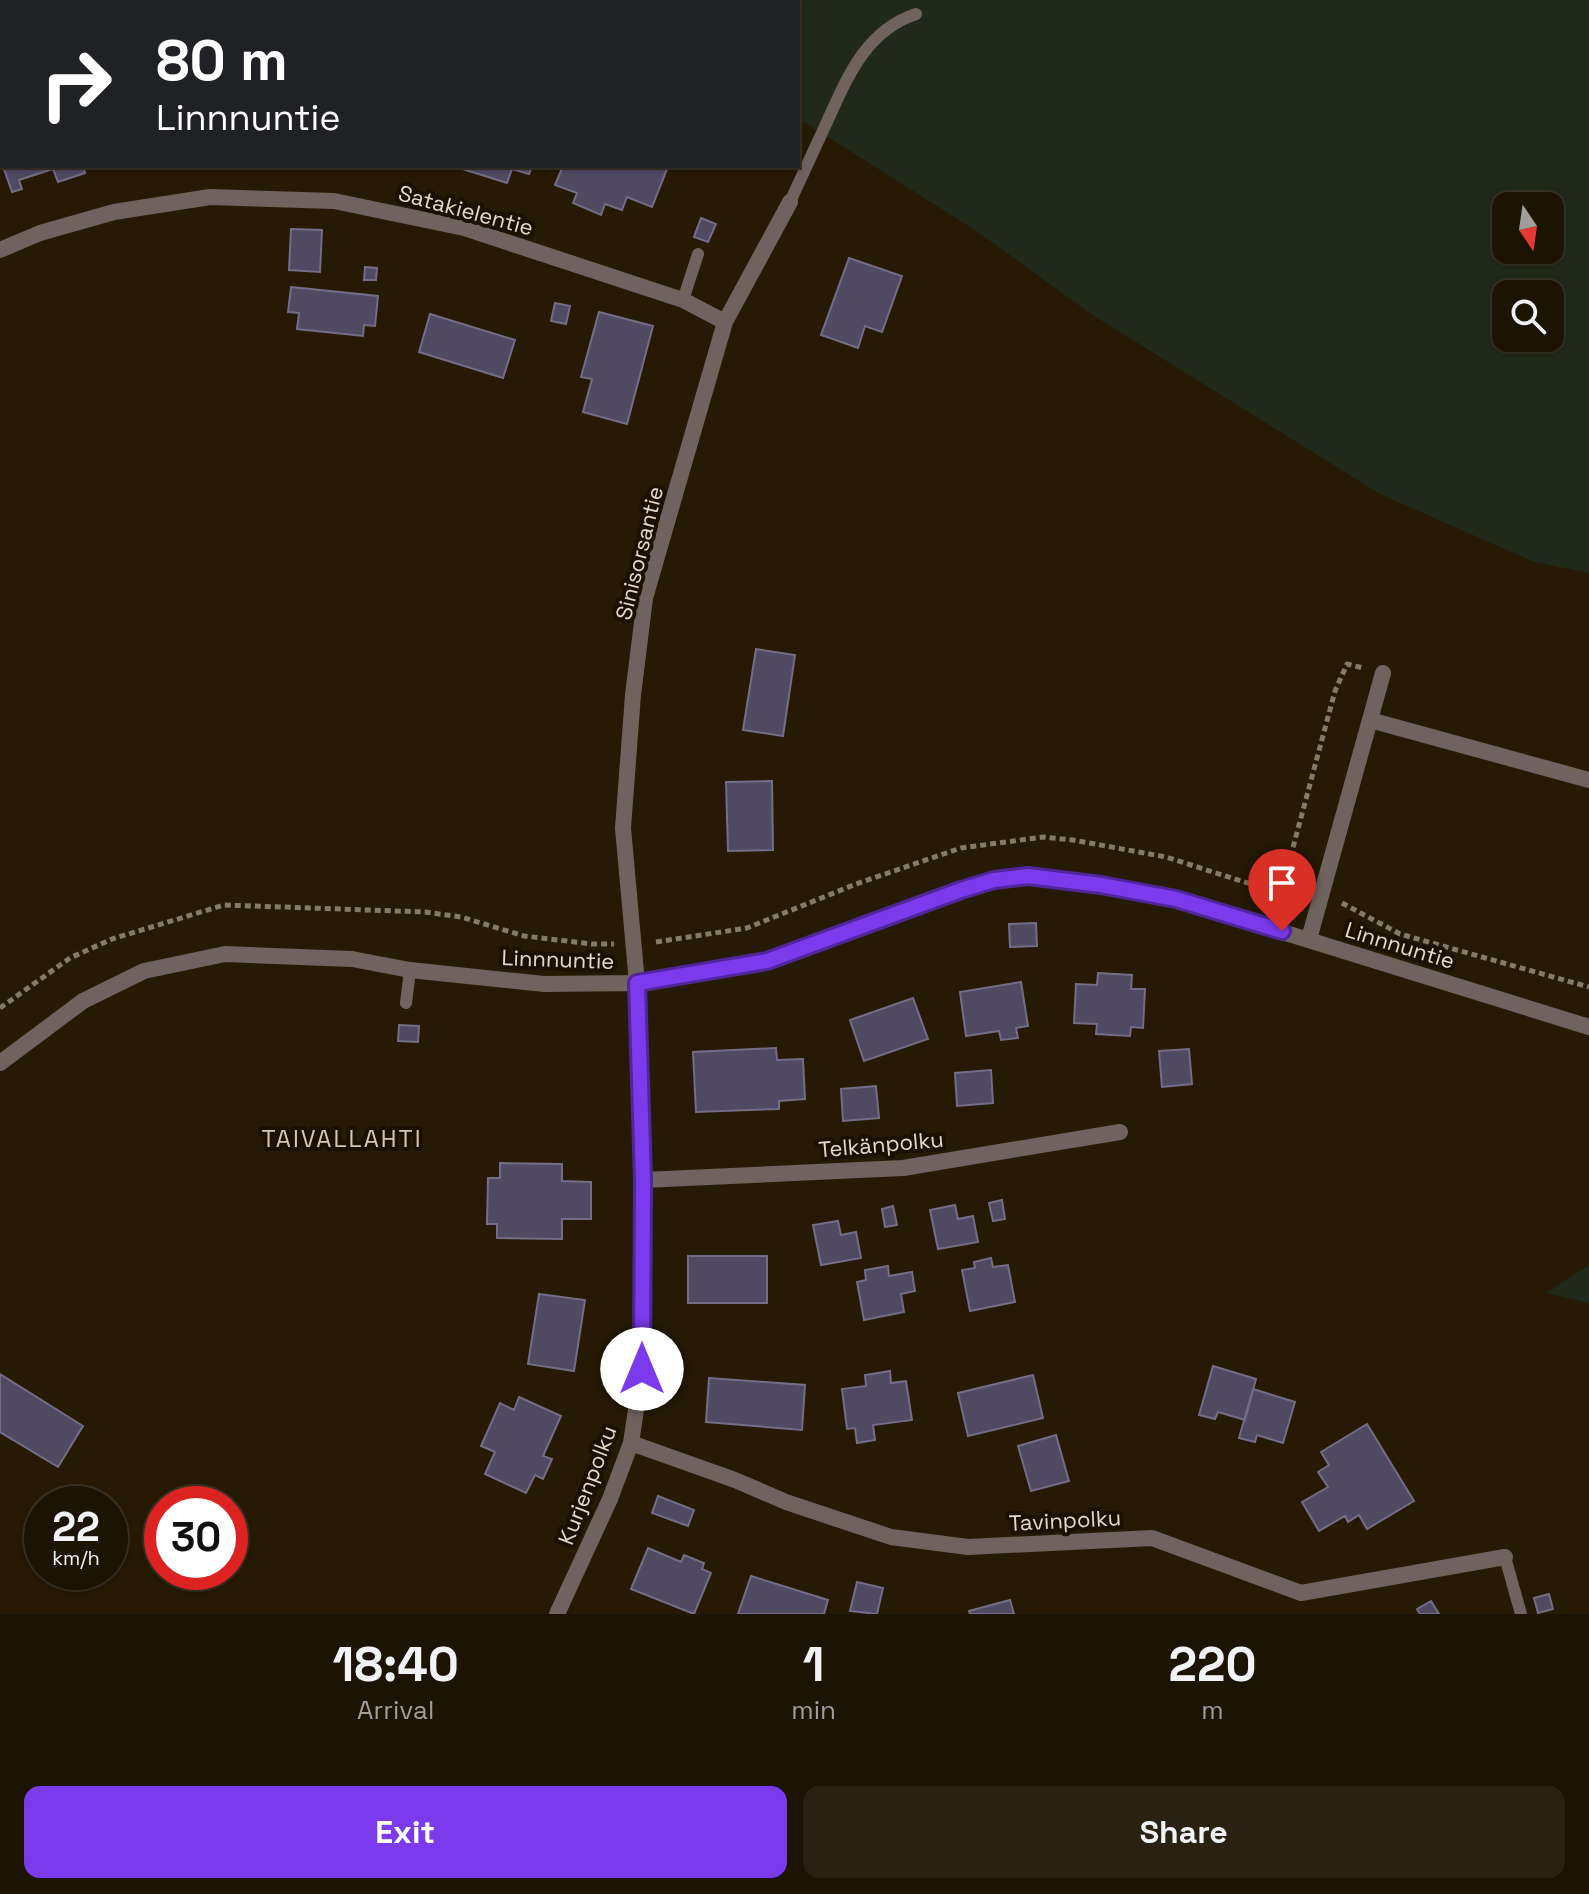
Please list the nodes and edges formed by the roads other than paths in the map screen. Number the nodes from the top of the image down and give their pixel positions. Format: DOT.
graph roads {
  1 [pos="916,14"];
  2 [pos="790,202"];
  3 [pos="0,250"];
  4 [pos="698,254"];
  5 [pos="683,300"];
  6 [pos="725,322"];
  7 [pos="1383,673"];
  8 [pos="1370,720"];
  9 [pos="1589,780"];
  10 [pos="1309,939"];
  11 [pos="410,970"];
  12 [pos="637,983"];
  13 [pos="406,1003"];
  14 [pos="1589,1027"];
  15 [pos="3,1056"];
  16 [pos="1120,1132"];
  17 [pos="643,1180"];
  18 [pos="631,1443"];
  19 [pos="1505,1557"];
  20 [pos="557,1614"];
  21 [pos="1521,1614"];
  1 -- 2 [label="lane"];
  2 -- 6 [label="street, Sinisorsantie"];
  3 -- 5 [label="street, Satakielentie"];
  4 -- 5 [label="lane"];
  5 -- 6 [label="street, Satakielentie"];
  6 -- 12 [label="street, Sinisorsantie"];
  7 -- 8 [label="street"];
  8 -- 9 [label="street"];
  8 -- 10 [label="street"];
  10 -- 12 [label="street, Linnnuntie"];
  10 -- 14 [label="street, Linnnuntie"];
  11 -- 12 [label="street, Linnnuntie"];
  11 -- 13 [label="lane"];
  11 -- 15 [label="street, Linnnuntie"];
  12 -- 17 [label="street, Kurjenpolku"];
  16 -- 17 [label="street, Telkänpolku"];
  17 -- 18 [label="street, Kurjenpolku"];
  18 -- 19 [label="street, Tavinpolku"];
  18 -- 20 [label="street, Kurjenpolku"];
  19 -- 21 [label="lane"];
}
